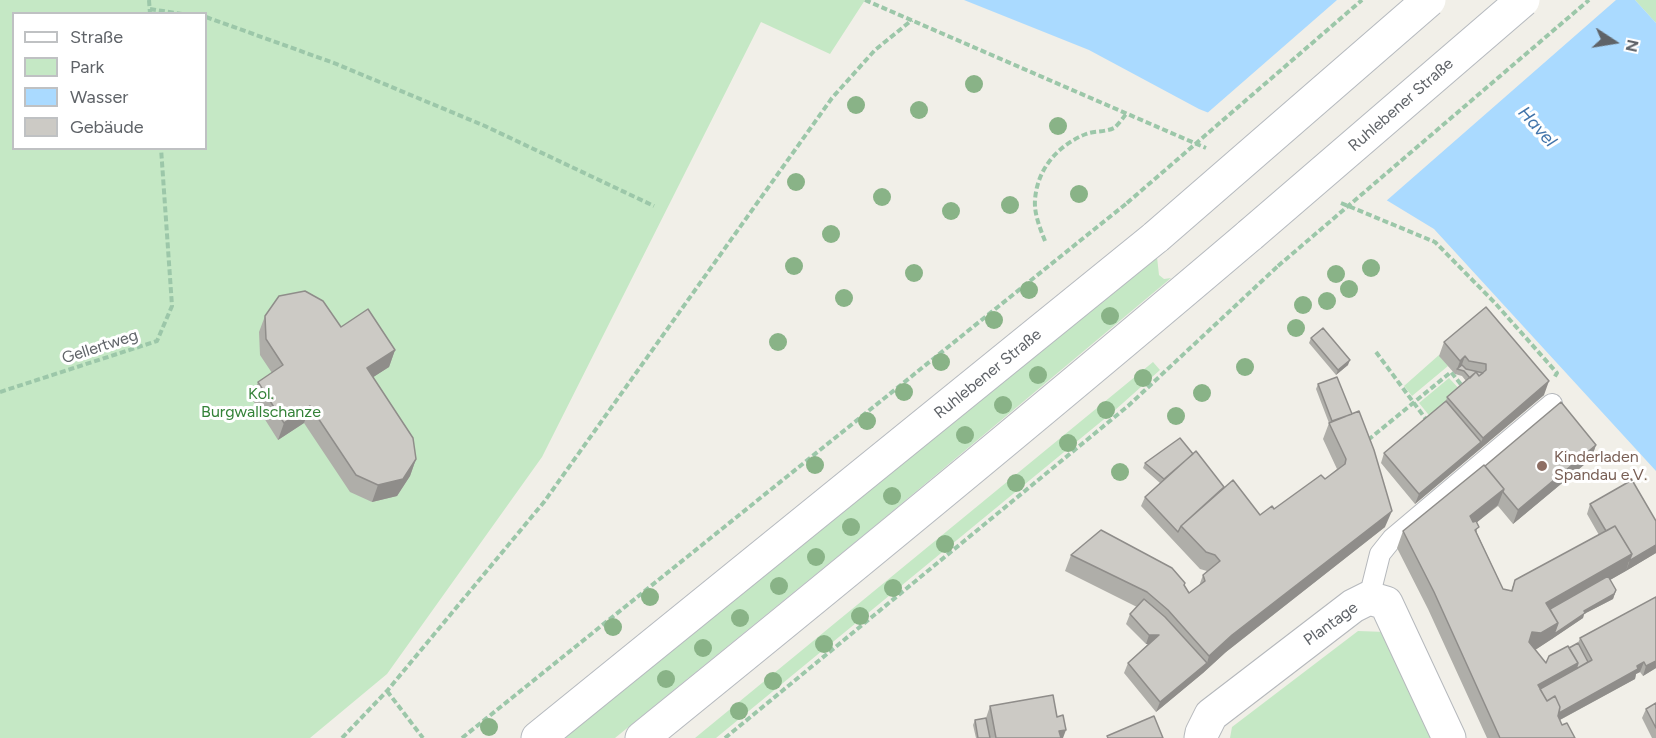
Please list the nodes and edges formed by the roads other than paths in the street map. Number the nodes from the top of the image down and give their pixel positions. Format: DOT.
graph roads {
  1 [pos="1429,0"];
  2 [pos="1523,0"];
  3 [pos="1552,404"];
  4 [pos="1369,598"];
  5 [pos="538,738"];
  6 [pos="642,738"];
  7 [pos="1201,738"];
  8 [pos="1449,738"];
  1 -- 5 [label="main road, Ruhlebener Straße, bridge"];
  2 -- 6 [label="main road, Ruhlebener Straße, bridge"];
  3 -- 4 [label="lane"];
  4 -- 7 [label="main road, Plantage"];
  4 -- 8 [label="main road, Plantage"];
}
